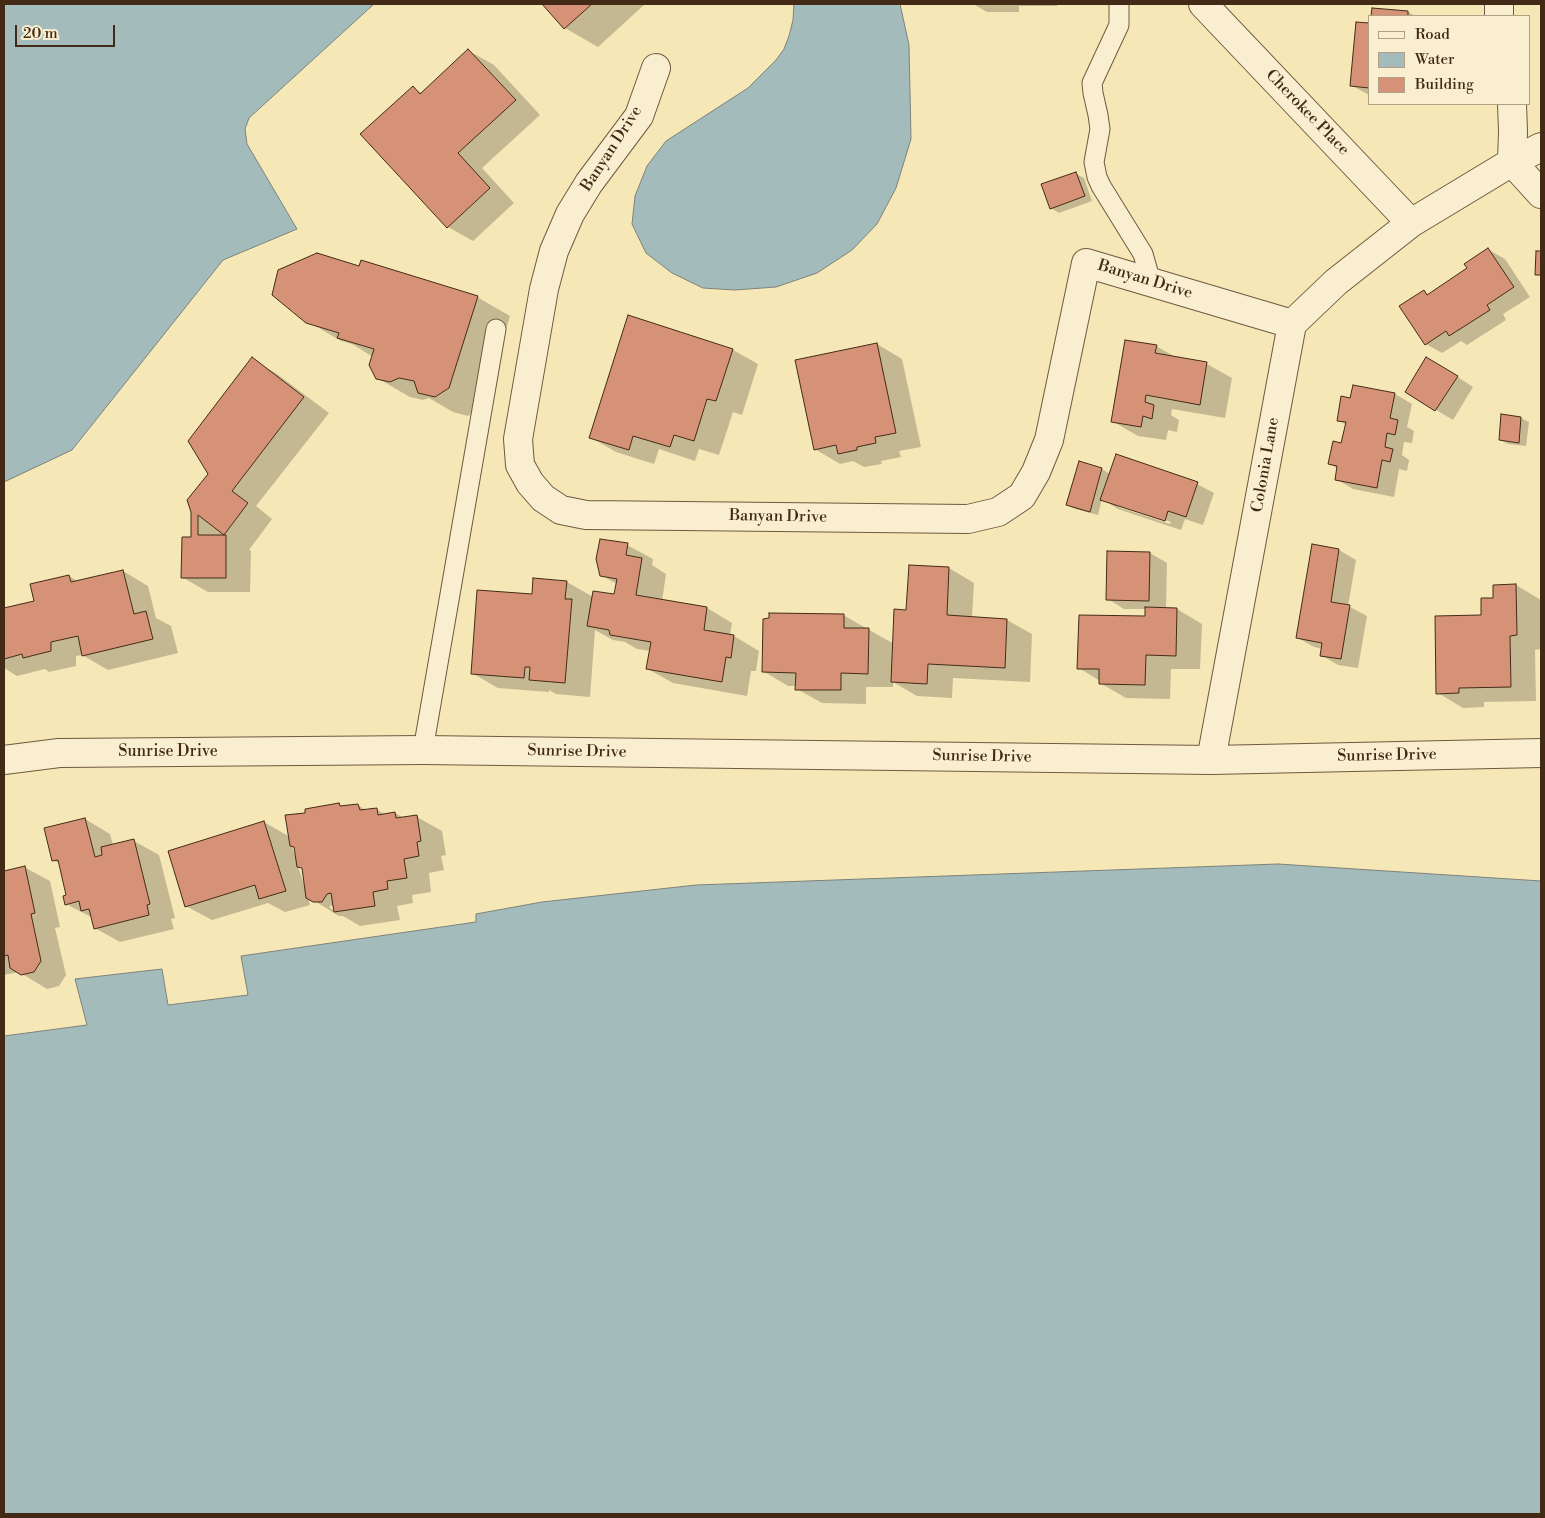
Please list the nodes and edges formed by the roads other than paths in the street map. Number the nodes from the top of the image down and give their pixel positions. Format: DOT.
graph roads {
  1 [pos="1119,4"];
  2 [pos="1203,4"];
  3 [pos="656,68"];
  4 [pos="1512,105"];
  5 [pos="1541,147"];
  6 [pos="1512,162"];
  7 [pos="1541,194"];
  8 [pos="1411,223"];
  9 [pos="1151,282"];
  10 [pos="1292,324"];
  11 [pos="496,330"];
  12 [pos="423,750"];
  13 [pos="1541,753"];
  14 [pos="4,760"];
  15 [pos="1211,760"];
  1 -- 9 [label="lane"];
  2 -- 8 [label="street, Cherokee Place"];
  3 -- 9 [label="street, Banyan Drive"];
  4 -- 6 [label="street"];
  5 -- 6 [label="street"];
  6 -- 7 [label="street"];
  6 -- 8 [label="street"];
  8 -- 10 [label="street"];
  9 -- 10 [label="street, Banyan Drive"];
  10 -- 15 [label="street, Colonia Lane"];
  11 -- 12 [label="lane"];
  12 -- 14 [label="street, Sunrise Drive"];
  12 -- 15 [label="street, Sunrise Drive"];
  13 -- 15 [label="street, Sunrise Drive"];
}
